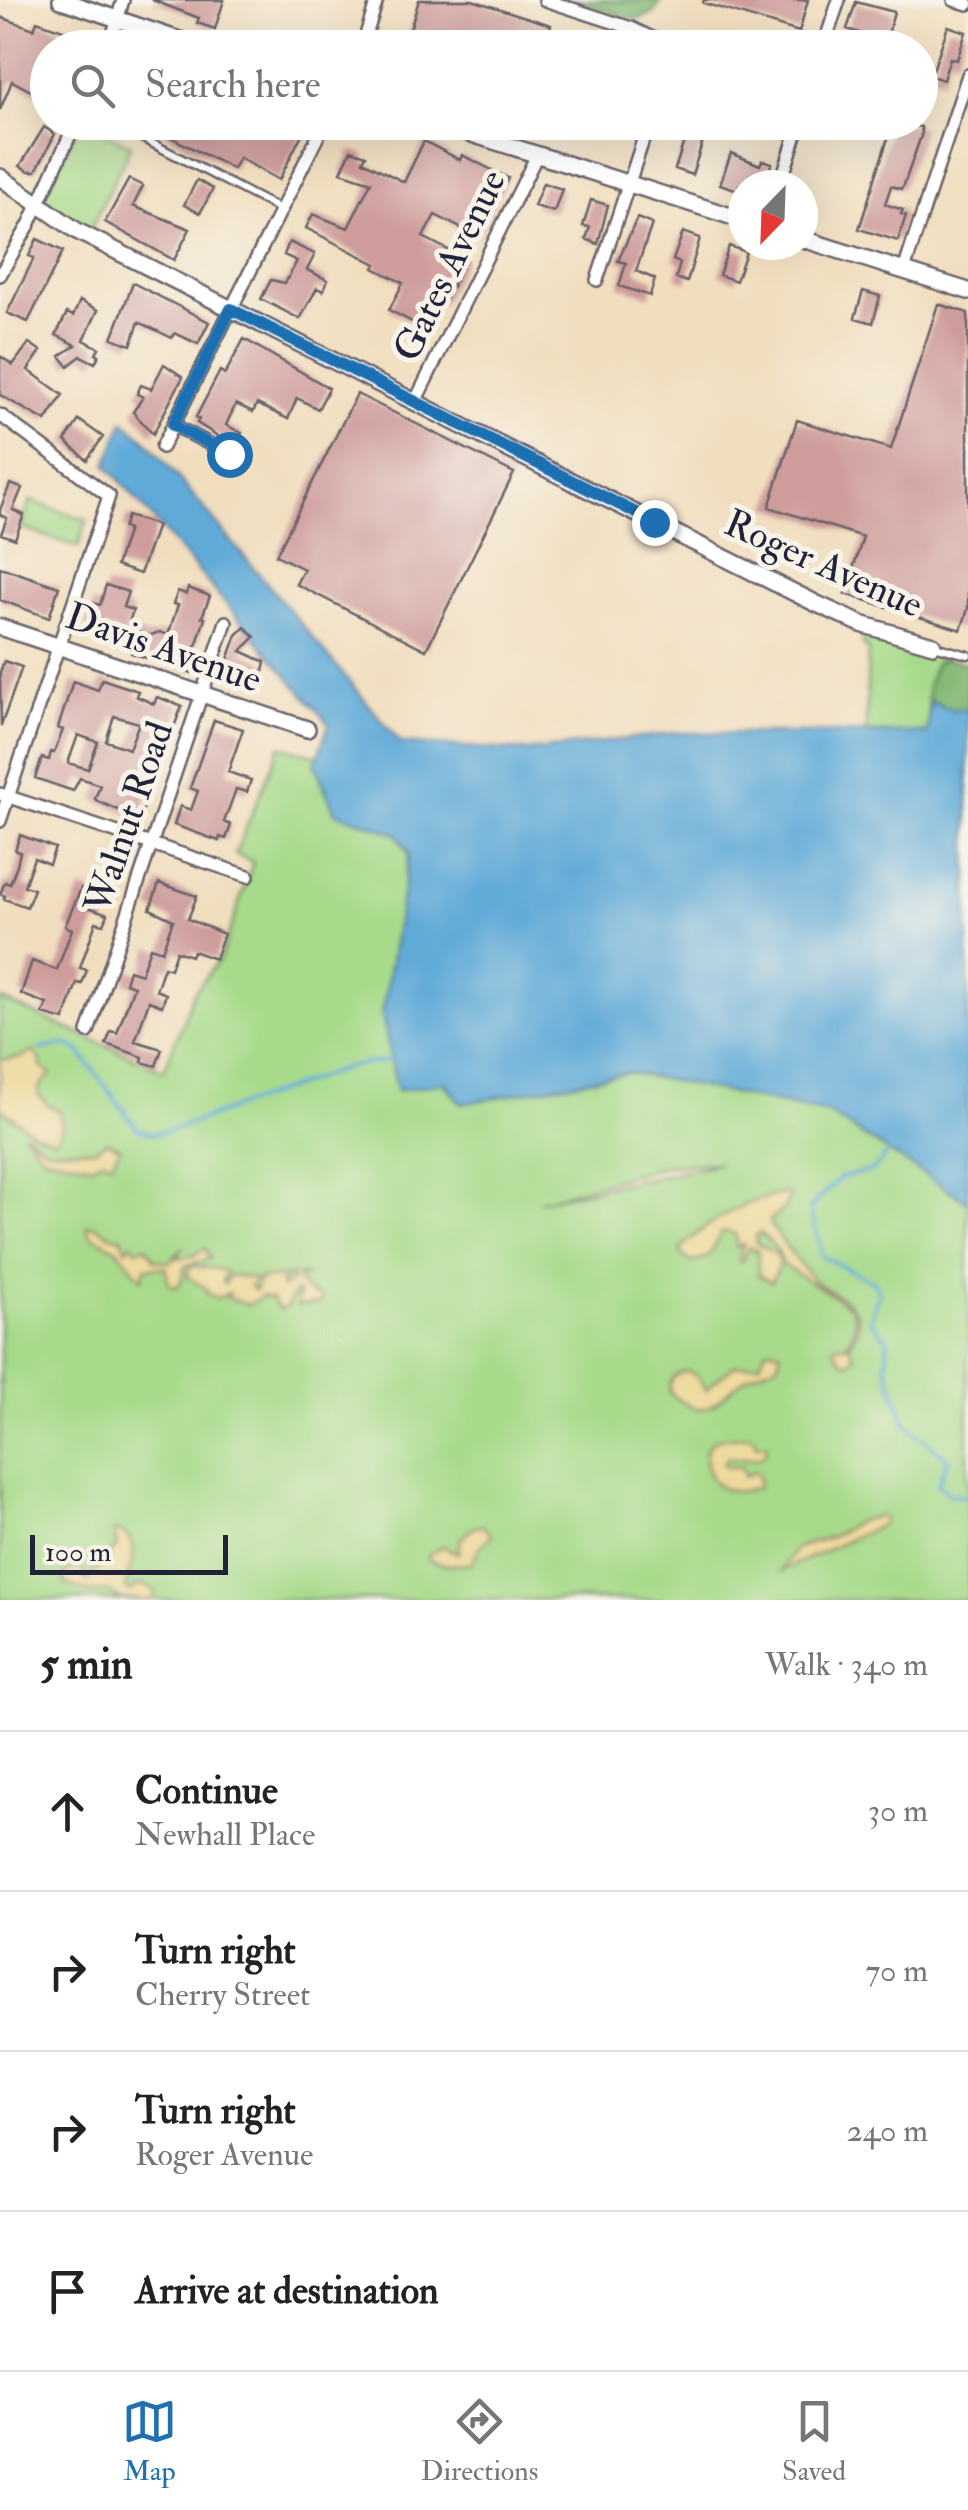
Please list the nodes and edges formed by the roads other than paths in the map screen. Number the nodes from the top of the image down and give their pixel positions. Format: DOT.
graph roads {
  1 [pos="61,0"];
  2 [pos="124,0"];
  3 [pos="377,0"];
  4 [pos="545,0"];
  5 [pos="839,0"];
  6 [pos="954,0"];
  7 [pos="968,4"];
  8 [pos="117,19"];
  9 [pos="114,30"];
  10 [pos="150,30"];
  11 [pos="368,30"];
  12 [pos="632,30"];
  13 [pos="829,30"];
  14 [pos="968,74"];
  15 [pos="68,140"];
  16 [pos="146,140"];
  17 [pos="316,140"];
  18 [pos="490,140"];
  19 [pos="643,140"];
  20 [pos="794,140"];
  21 [pos="537,155"];
  22 [pos="785,170"];
  23 [pos="0,178"];
  24 [pos="629,184"];
  25 [pos="38,204"];
  26 [pos="281,210"];
  27 [pos="728,215"];
  28 [pos="818,244"];
  29 [pos="904,270"];
  30 [pos="0,275"];
  31 [pos="597,280"];
  32 [pos="968,291"];
  33 [pos="231,309"];
  34 [pos="415,402"];
  35 [pos="0,415"];
  36 [pos="173,425"];
  37 [pos="162,447"];
  38 [pos="229,454"];
  39 [pos="226,622"];
  40 [pos="0,627"];
  41 [pos="58,646"];
  42 [pos="932,646"];
  43 [pos="968,655"];
  44 [pos="201,694"];
  45 [pos="307,730"];
  46 [pos="4,795"];
  47 [pos="0,821"];
  48 [pos="151,844"];
  49 [pos="248,876"];
  50 [pos="88,1032"];
  1 -- 8 [label="street"];
  2 -- 8 [label="street"];
  3 -- 11 [label="street"];
  4 -- 12 [label="street"];
  5 -- 13 [label="street"];
  6 -- 7 [label="street"];
  8 -- 9 [label="street"];
  8 -- 10 [label="street"];
  14 -- 29 [label="street"];
  15 -- 25 [label="street"];
  16 -- 26 [label="lane"];
  17 -- 26 [label="street"];
  18 -- 21 [label="street"];
  19 -- 24 [label="street"];
  20 -- 22 [label="street"];
  21 -- 24 [label="street"];
  21 -- 34 [label="street, Gates Avenue"];
  23 -- 25 [label="street, Roger Avenue"];
  24 -- 27 [label="street"];
  24 -- 31 [label="street"];
  25 -- 30 [label="street"];
  25 -- 33 [label="street, Roger Avenue"];
  26 -- 33 [label="street"];
  28 -- 29 [label="street"];
  29 -- 32 [label="street"];
  33 -- 34 [label="street, Roger Avenue"];
  33 -- 36 [label="street"];
  34 -- 42 [label="street, Roger Avenue"];
  35 -- 41 [label="street"];
  36 -- 37 [label="street"];
  36 -- 38 [label="street"];
  39 -- 44 [label="street, Walnut Road"];
  40 -- 41 [label="street, Davis Avenue"];
  41 -- 44 [label="street, Davis Avenue"];
  41 -- 46 [label="street"];
  42 -- 43 [label="lane"];
  44 -- 45 [label="street, Davis Avenue"];
  44 -- 48 [label="street, Walnut Road"];
  46 -- 47 [label="street"];
  46 -- 48 [label="street"];
  48 -- 49 [label="street"];
  48 -- 50 [label="street, Walnut Road"];
}
